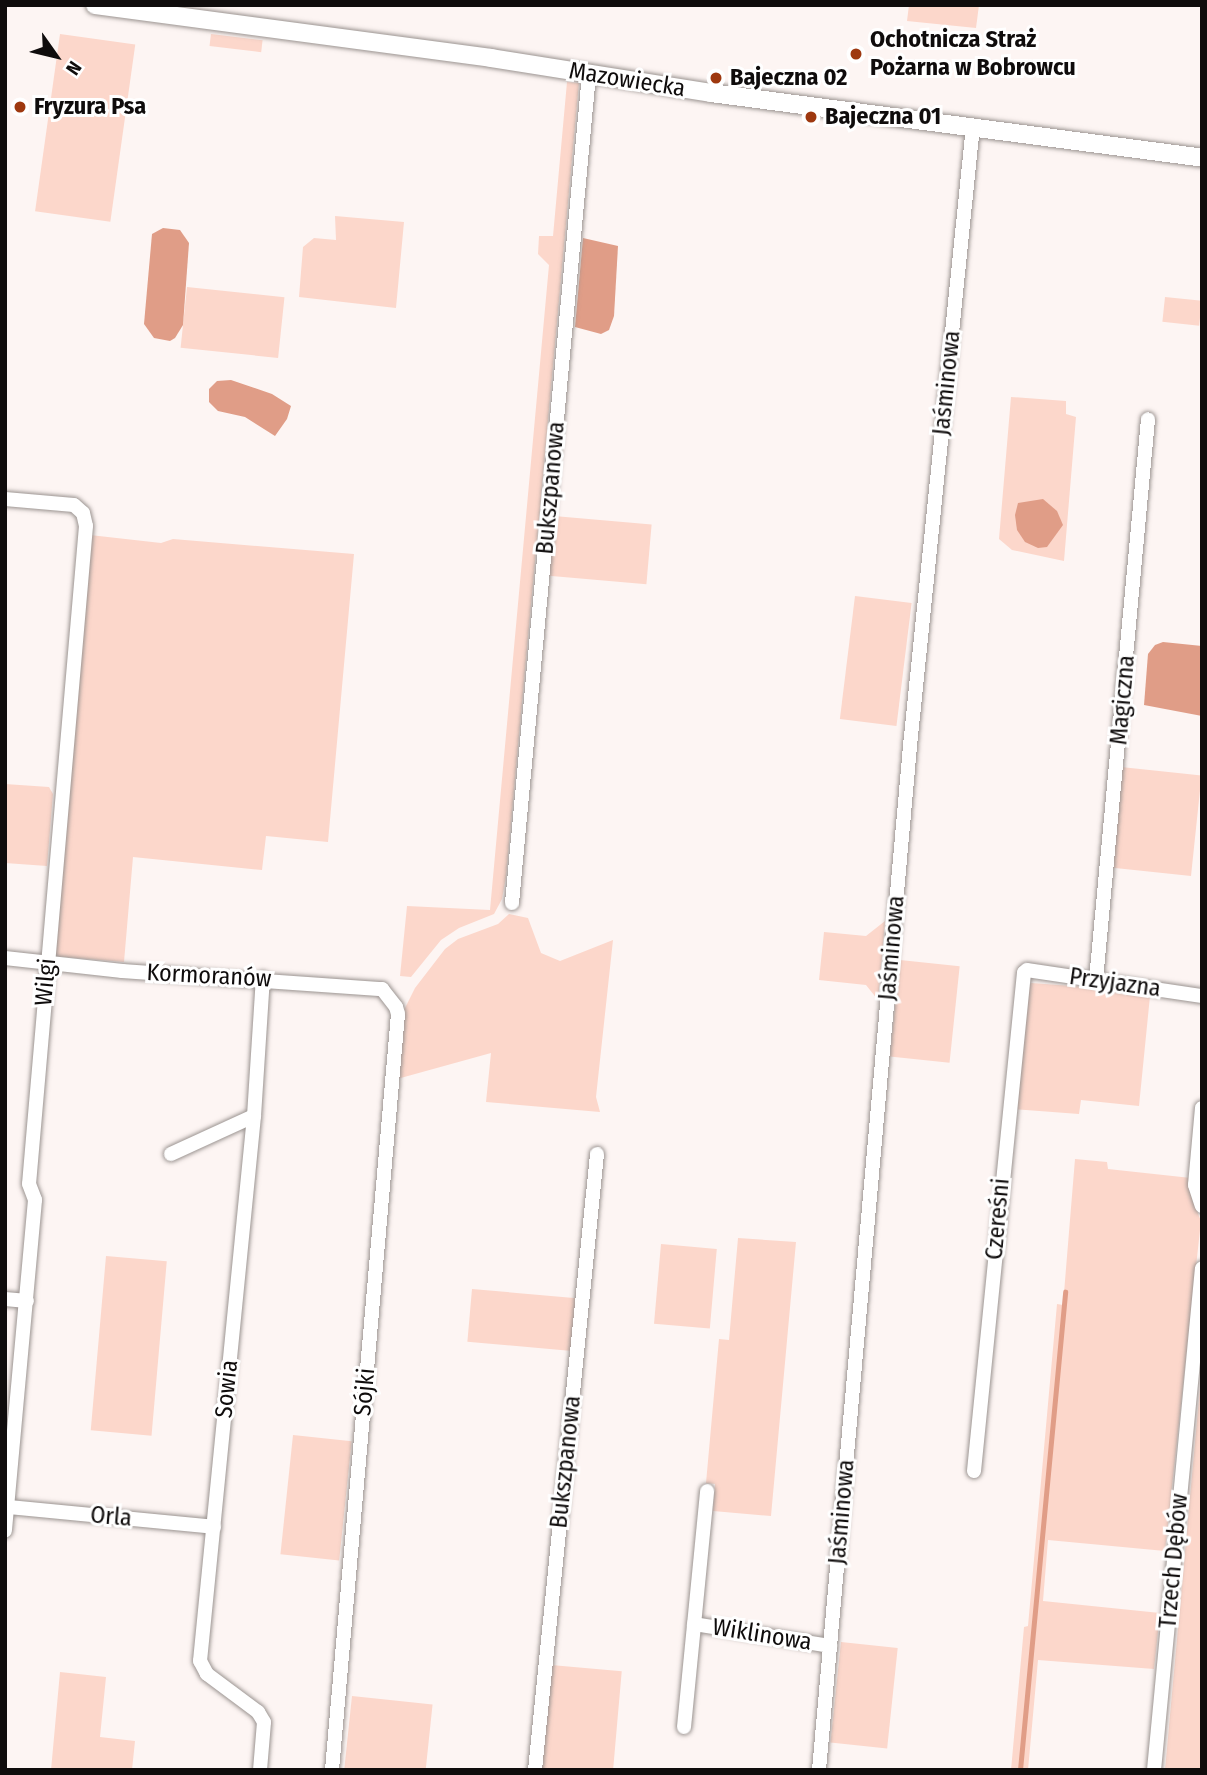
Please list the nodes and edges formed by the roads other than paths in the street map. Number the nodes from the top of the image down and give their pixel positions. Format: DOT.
graph roads {
  1 [pos="95,5"];
  2 [pos="589,74"];
  3 [pos="973,126"];
  4 [pos="1202,158"];
  5 [pos="1148,419"];
  6 [pos="5,499"];
  7 [pos="512,903"];
  8 [pos="5,958"];
  9 [pos="47,962"];
  10 [pos="1027,970"];
  11 [pos="264,978"];
  12 [pos="1096,981"];
  13 [pos="1202,996"];
  14 [pos="398,1014"];
  15 [pos="1202,1108"];
  16 [pos="254,1115"];
  17 [pos="170,1154"];
  18 [pos="597,1154"];
  19 [pos="1202,1206"];
  20 [pos="1202,1268"];
  21 [pos="5,1299"];
  22 [pos="27,1301"];
  23 [pos="974,1471"];
  24 [pos="707,1491"];
  25 [pos="8,1507"];
  26 [pos="214,1527"];
  27 [pos="5,1531"];
  28 [pos="694,1624"];
  29 [pos="830,1646"];
  30 [pos="684,1727"];
  31 [pos="260,1770"];
  32 [pos="332,1770"];
  33 [pos="535,1770"];
  34 [pos="819,1770"];
  35 [pos="1154,1770"];
  1 -- 2 [label="street, Mazowiecka"];
  2 -- 3 [label="street, Mazowiecka"];
  2 -- 7 [label="street, Bukszpanowa"];
  3 -- 4 [label="street, Mazowiecka"];
  3 -- 29 [label="street, Jaśminowa"];
  5 -- 12 [label="street, Magiczna"];
  6 -- 9 [label="street, Wilgi"];
  8 -- 9 [label="street, Kormoranów"];
  9 -- 11 [label="street, Kormoranów"];
  9 -- 22 [label="street, Wilgi"];
  10 -- 12 [label="street, Przyjazna"];
  10 -- 23 [label="street, Czereśni"];
  11 -- 14 [label="street, Kormoranów"];
  11 -- 16 [label="street, Sowia"];
  12 -- 13 [label="street, Przyjazna"];
  14 -- 32 [label="street, Sójki"];
  15 -- 19 [label="street"];
  16 -- 17 [label="street"];
  16 -- 26 [label="street, Sowia"];
  18 -- 33 [label="street, Bukszpanowa"];
  20 -- 35 [label="street, Trzech Dębów"];
  21 -- 22 [label="street"];
  22 -- 25 [label="street, Wilgi"];
  24 -- 28 [label="street, Wiklinowa"];
  25 -- 26 [label="street, Orla"];
  25 -- 27 [label="street, Wilgi"];
  26 -- 31 [label="street, Sowia"];
  28 -- 29 [label="street, Wiklinowa"];
  28 -- 30 [label="street, Wiklinowa"];
  29 -- 34 [label="street, Jaśminowa"];
}
